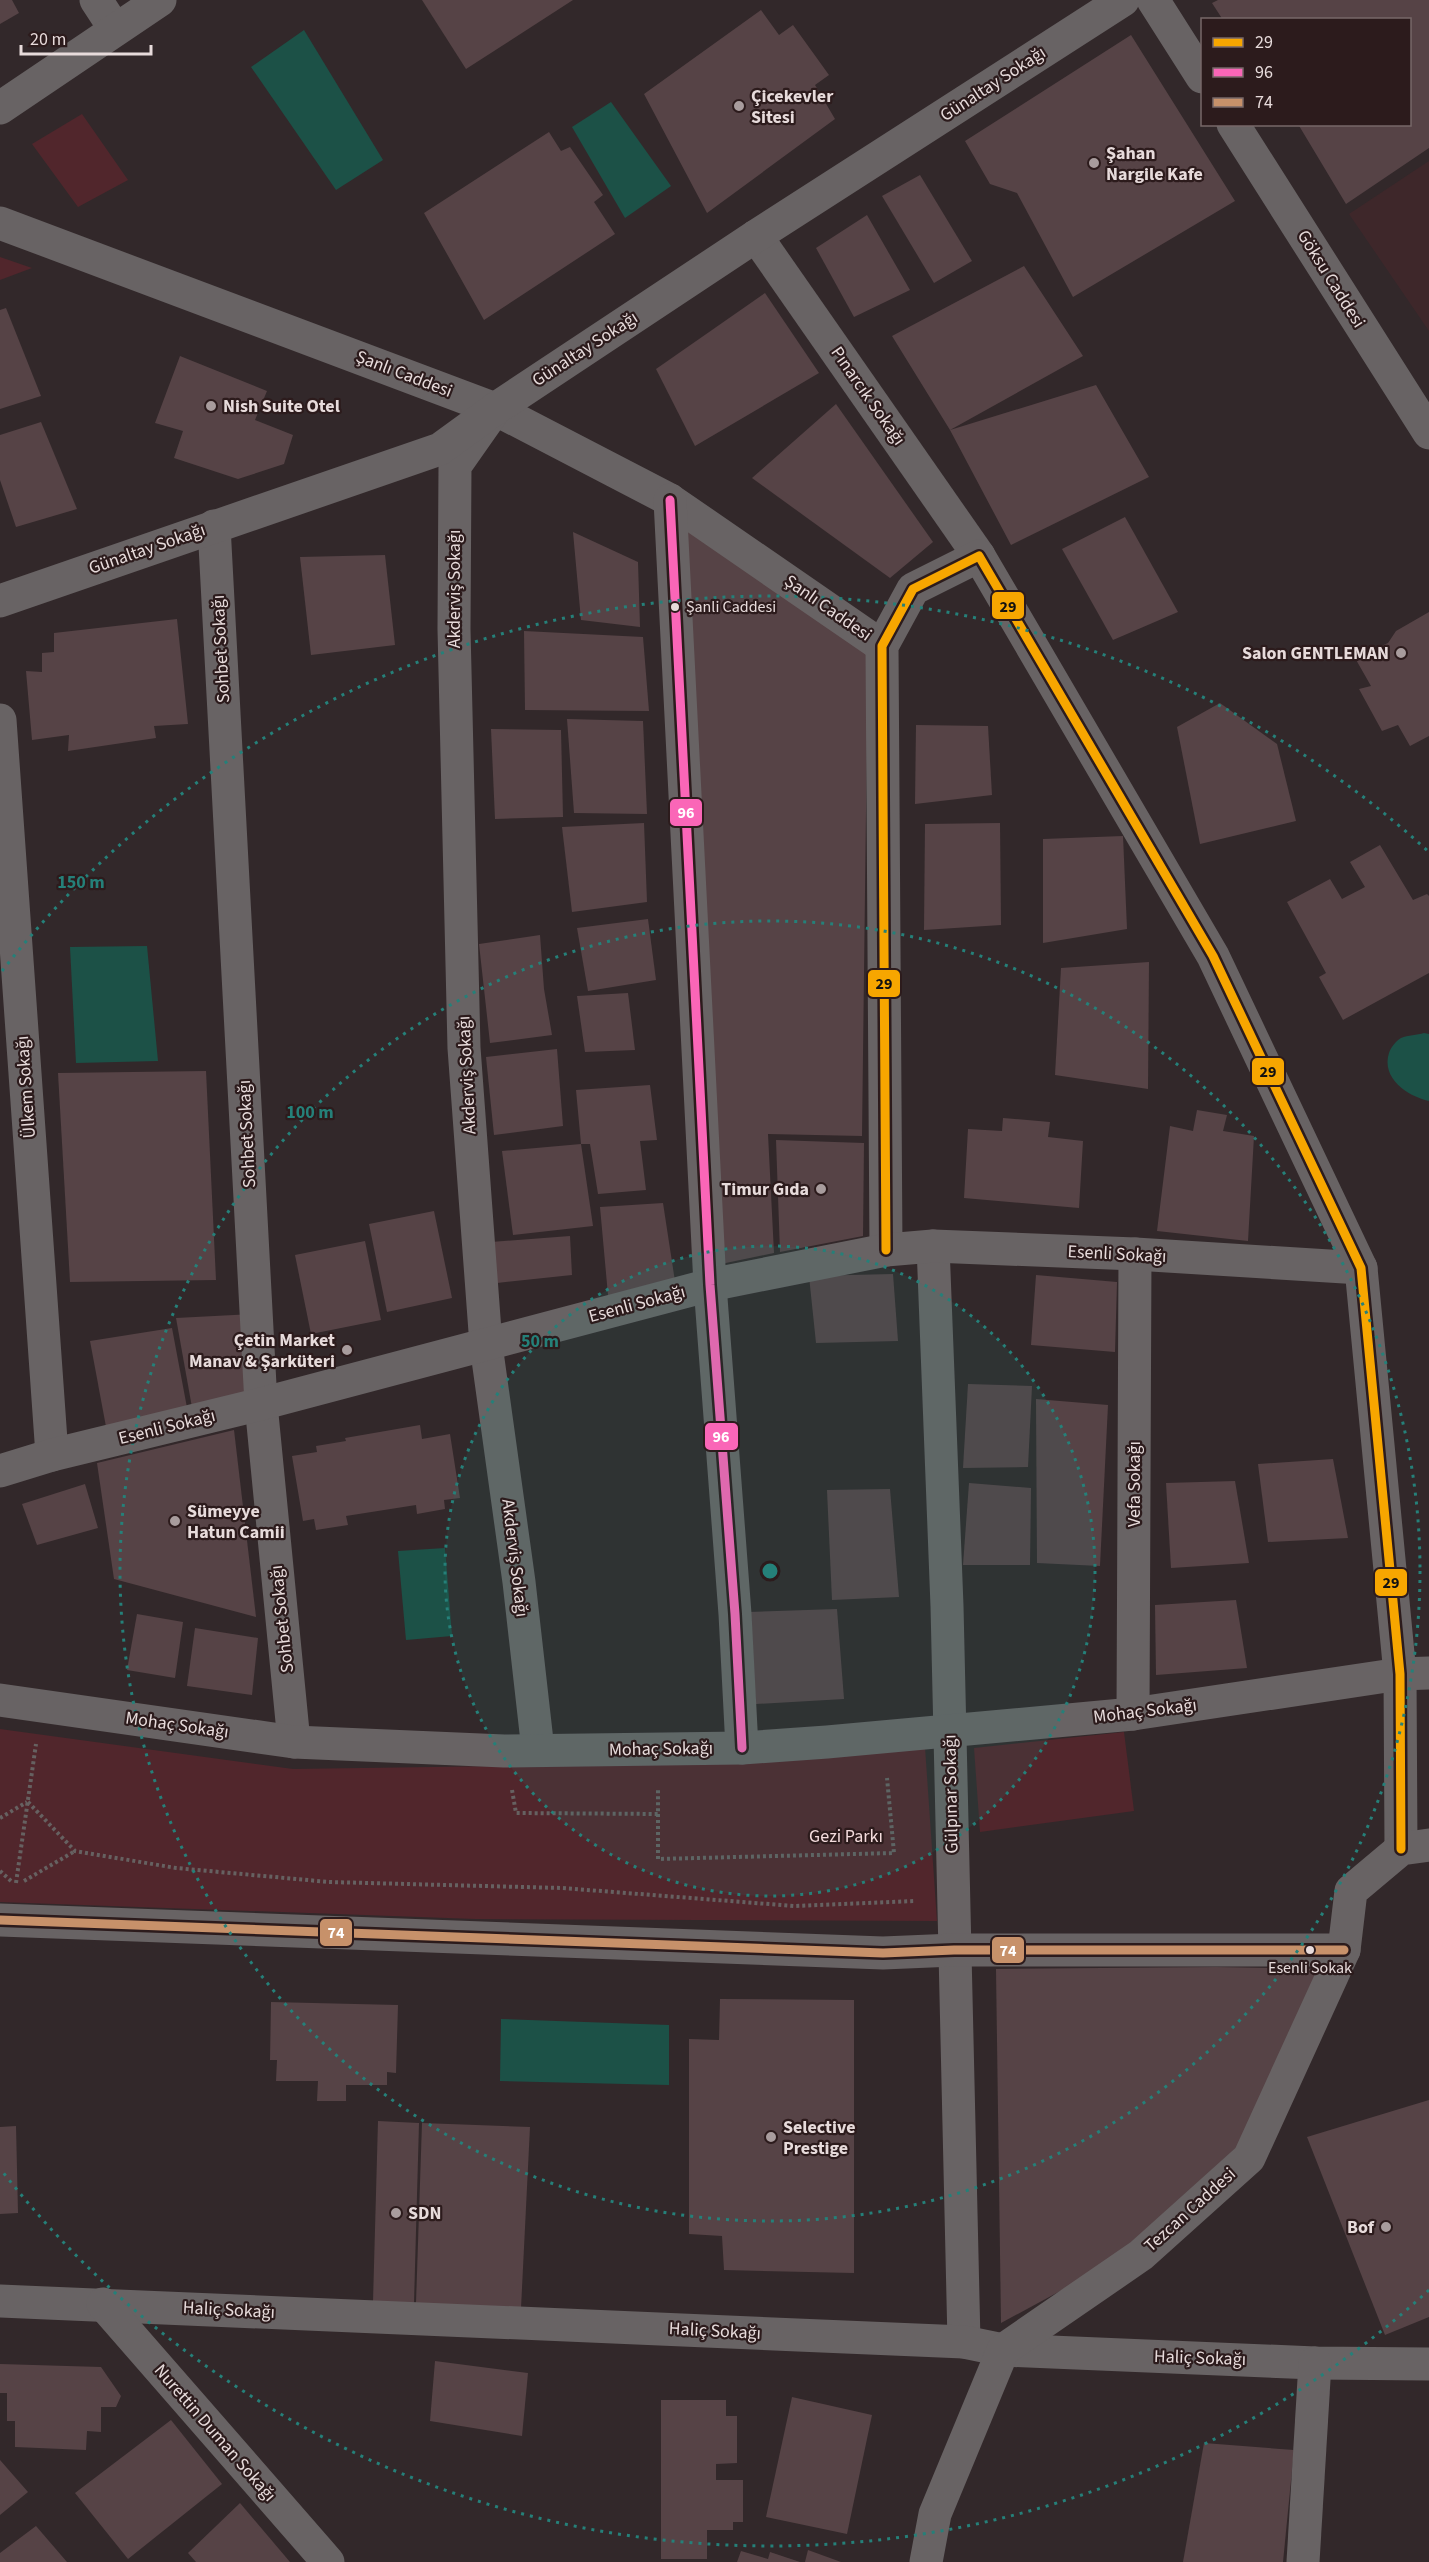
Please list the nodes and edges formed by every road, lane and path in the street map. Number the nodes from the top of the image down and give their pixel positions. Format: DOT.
graph roads {
  1 [pos="96,0"];
  2 [pos="160,0"];
  3 [pos="1123,0"];
  4 [pos="1154,0"];
  5 [pos="115,29"];
  6 [pos="1201,74"];
  7 [pos="0,108"];
  8 [pos="1234,126"];
  9 [pos="0,223"];
  10 [pos="756,236"];
  11 [pos="495,409"];
  12 [pos="1429,433"];
  13 [pos="670,500"];
  14 [pos="214,526"];
  15 [pos="979,556"];
  16 [pos="0,601"];
  17 [pos="882,646"];
  18 [pos="0,720"];
  19 [pos="933,1246"];
  20 [pos="886,1250"];
  21 [pos="1135,1254"];
  22 [pos="1361,1268"];
  23 [pos="710,1285"];
  24 [pos="486,1345"];
  25 [pos="261,1404"];
  26 [pos="52,1455"];
  27 [pos="0,1471"];
  28 [pos="1414,1674"];
  29 [pos="0,1700"];
  30 [pos="41,1705"];
  31 [pos="1133,1714"];
  32 [pos="950,1732"];
  33 [pos="294,1742"];
  34 [pos="742,1748"];
  35 [pos="538,1750"];
  36 [pos="504,1751"];
  37 [pos="877,1779"];
  38 [pos="669,1789"];
  39 [pos="28,1802"];
  40 [pos="658,1814"];
  41 [pos="0,1818"];
  42 [pos="1415,1847"];
  43 [pos="75,1851"];
  44 [pos="954,1899"];
  45 [pos="0,1920"];
  46 [pos="954,1950"];
  47 [pos="1344,1950"];
  48 [pos="0,2301"];
  49 [pos="103,2304"];
  50 [pos="963,2342"];
  51 [pos="1003,2350"];
  52 [pos="1315,2363"];
  53 [pos="1429,2364"];
  54 [pos="328,2562"];
  55 [pos="926,2562"];
  56 [pos="1303,2562"];
  1 -- 5 [label="street"];
  2 -- 5 [label="street"];
  3 -- 10 [label="street, Günaltay Sokağı"];
  4 -- 6 [label="street"];
  5 -- 7 [label="street"];
  8 -- 12 [label="street, Göksu Caddesi"];
  9 -- 11 [label="street, Şanlı Caddesi"];
  10 -- 11 [label="street, Günaltay Sokağı"];
  10 -- 15 [label="street, Pınarcık Sokağı"];
  11 -- 13 [label="street, Şanlı Caddesi"];
  11 -- 14 [label="street, Günaltay Sokağı"];
  11 -- 24 [label="street, Akderviş Sokağı"];
  13 -- 17 [label="street, Şanlı Caddesi"];
  13 -- 23 [label="street"];
  14 -- 16 [label="street, Günaltay Sokağı"];
  14 -- 25 [label="street, Sohbet Sokağı"];
  15 -- 17 [label="street, Şanlı Caddesi"];
  15 -- 22 [label="street"];
  17 -- 20 [label="street"];
  18 -- 26 [label="street, Ülkem Sokağı"];
  19 -- 20 [label="street, Esenli Sokağı"];
  19 -- 21 [label="street, Esenli Sokağı"];
  19 -- 32 [label="street, Gülpınar Sokağı"];
  20 -- 23 [label="street, Esenli Sokağı"];
  21 -- 22 [label="street, Esenli Sokağı"];
  21 -- 31 [label="street, Vefa Sokağı"];
  22 -- 28 [label="street"];
  23 -- 24 [label="street, Esenli Sokağı"];
  23 -- 34 [label="street"];
  24 -- 25 [label="street, Esenli Sokağı"];
  24 -- 35 [label="street, Akderviş Sokağı"];
  25 -- 26 [label="street, Esenli Sokağı"];
  25 -- 33 [label="street, Sohbet Sokağı"];
  26 -- 27 [label="street, Esenli Sokağı"];
  28 -- 31 [label="street, Mohaç Sokağı"];
  28 -- 42 [label="street"];
  29 -- 30 [label="street, Mohaç Sokağı"];
  30 -- 33 [label="street, Mohaç Sokağı"];
  30 -- 39 [label="path"];
  31 -- 32 [label="street, Mohaç Sokağı"];
  32 -- 34 [label="street, Mohaç Sokağı"];
  32 -- 44 [label="street, Gülpınar Sokağı"];
  33 -- 36 [label="street, Mohaç Sokağı"];
  34 -- 35 [label="street, Mohaç Sokağı"];
  35 -- 36 [label="street, Mohaç Sokağı"];
  36 -- 40 [label="path"];
  37 -- 40 [label="path"];
  38 -- 40 [label="path"];
  39 -- 41 [label="path"];
  39 -- 43 [label="path"];
  39 -- 43 [label="path"];
  42 -- 47 [label="street, Tezcan Caddesi"];
  43 -- 44 [label="path"];
  44 -- 46 [label="street, Gülpınar Sokağı"];
  45 -- 46 [label="street"];
  46 -- 47 [label="street"];
  46 -- 50 [label="street, Gülpınar Sokağı"];
  47 -- 51 [label="street, Tezcan Caddesi"];
  48 -- 49 [label="street, Haliç Sokağı"];
  49 -- 50 [label="street, Haliç Sokağı"];
  49 -- 54 [label="street, Nurettin Duman Sokağı"];
  50 -- 51 [label="street, Haliç Sokağı"];
  51 -- 52 [label="street, Haliç Sokağı"];
  51 -- 55 [label="street"];
  52 -- 53 [label="street, Haliç Sokağı"];
  52 -- 56 [label="street"];
}
